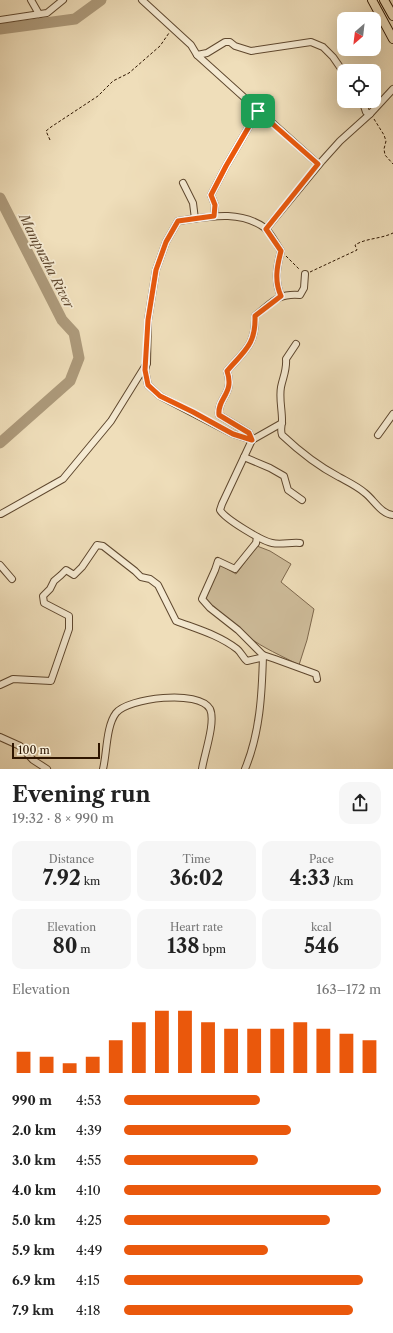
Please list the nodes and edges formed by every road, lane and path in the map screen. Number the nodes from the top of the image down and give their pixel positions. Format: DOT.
graph roads {
  1 [pos="31,0"];
  2 [pos="63,0"];
  3 [pos="142,0"];
  4 [pos="372,0"];
  5 [pos="384,0"];
  6 [pos="39,14"];
  7 [pos="393,16"];
  8 [pos="0,20"];
  9 [pos="172,28"];
  10 [pos="393,39"];
  11 [pos="197,55"];
  12 [pos="338,64"];
  13 [pos="393,89"];
  14 [pos="365,108"];
  15 [pos="258,111"];
  16 [pos="370,114"];
  17 [pos="50,140"];
  18 [pos="318,164"];
  19 [pos="393,164"];
  20 [pos="182,183"];
  21 [pos="214,216"];
  22 [pos="196,219"];
  23 [pos="266,229"];
  24 [pos="393,233"];
  25 [pos="281,251"];
  26 [pos="306,274"];
  27 [pos="281,296"];
  28 [pos="296,344"];
  29 [pos="146,363"];
  30 [pos="393,414"];
  31 [pos="282,423"];
  32 [pos="378,435"];
  33 [pos="252,440"];
  34 [pos="244,457"];
  35 [pos="302,500"];
  36 [pos="0,514"];
  37 [pos="393,515"];
  38 [pos="257,537"];
  39 [pos="300,543"];
  40 [pos="0,565"];
  41 [pos="12,579"];
  42 [pos="261,656"];
  43 [pos="317,680"];
  44 [pos="0,685"];
  45 [pos="0,737"];
  46 [pos="47,769"];
  47 [pos="103,769"];
  48 [pos="202,769"];
  49 [pos="245,769"];
  1 -- 6 [label="street"];
  2 -- 6 [label="street"];
  3 -- 9 [label="street"];
  4 -- 10 [label="highway"];
  5 -- 7 [label="highway"];
  6 -- 8 [label="street"];
  9 -- 11 [label="street"];
  9 -- 17 [label="path"];
  11 -- 12 [label="street"];
  11 -- 15 [label="street"];
  13 -- 16 [label="street"];
  14 -- 16 [label="street"];
  15 -- 18 [label="street"];
  15 -- 21 [label="street"];
  16 -- 18 [label="street"];
  16 -- 19 [label="path"];
  18 -- 23 [label="street"];
  20 -- 22 [label="street"];
  21 -- 22 [label="street"];
  21 -- 23 [label="street"];
  22 -- 29 [label="street"];
  23 -- 25 [label="street"];
  24 -- 26 [label="path"];
  25 -- 26 [label="path"];
  25 -- 27 [label="street"];
  26 -- 27 [label="street"];
  27 -- 33 [label="street"];
  28 -- 31 [label="street"];
  29 -- 33 [label="street"];
  29 -- 36 [label="street"];
  30 -- 32 [label="street"];
  31 -- 33 [label="street"];
  31 -- 37 [label="street"];
  33 -- 34 [label="street"];
  34 -- 35 [label="street"];
  34 -- 38 [label="street"];
  38 -- 39 [label="street"];
  38 -- 42 [label="street"];
  40 -- 41 [label="street"];
  42 -- 43 [label="street"];
  42 -- 44 [label="street"];
  42 -- 49 [label="street"];
  45 -- 46 [label="street"];
  47 -- 48 [label="street"];
}
